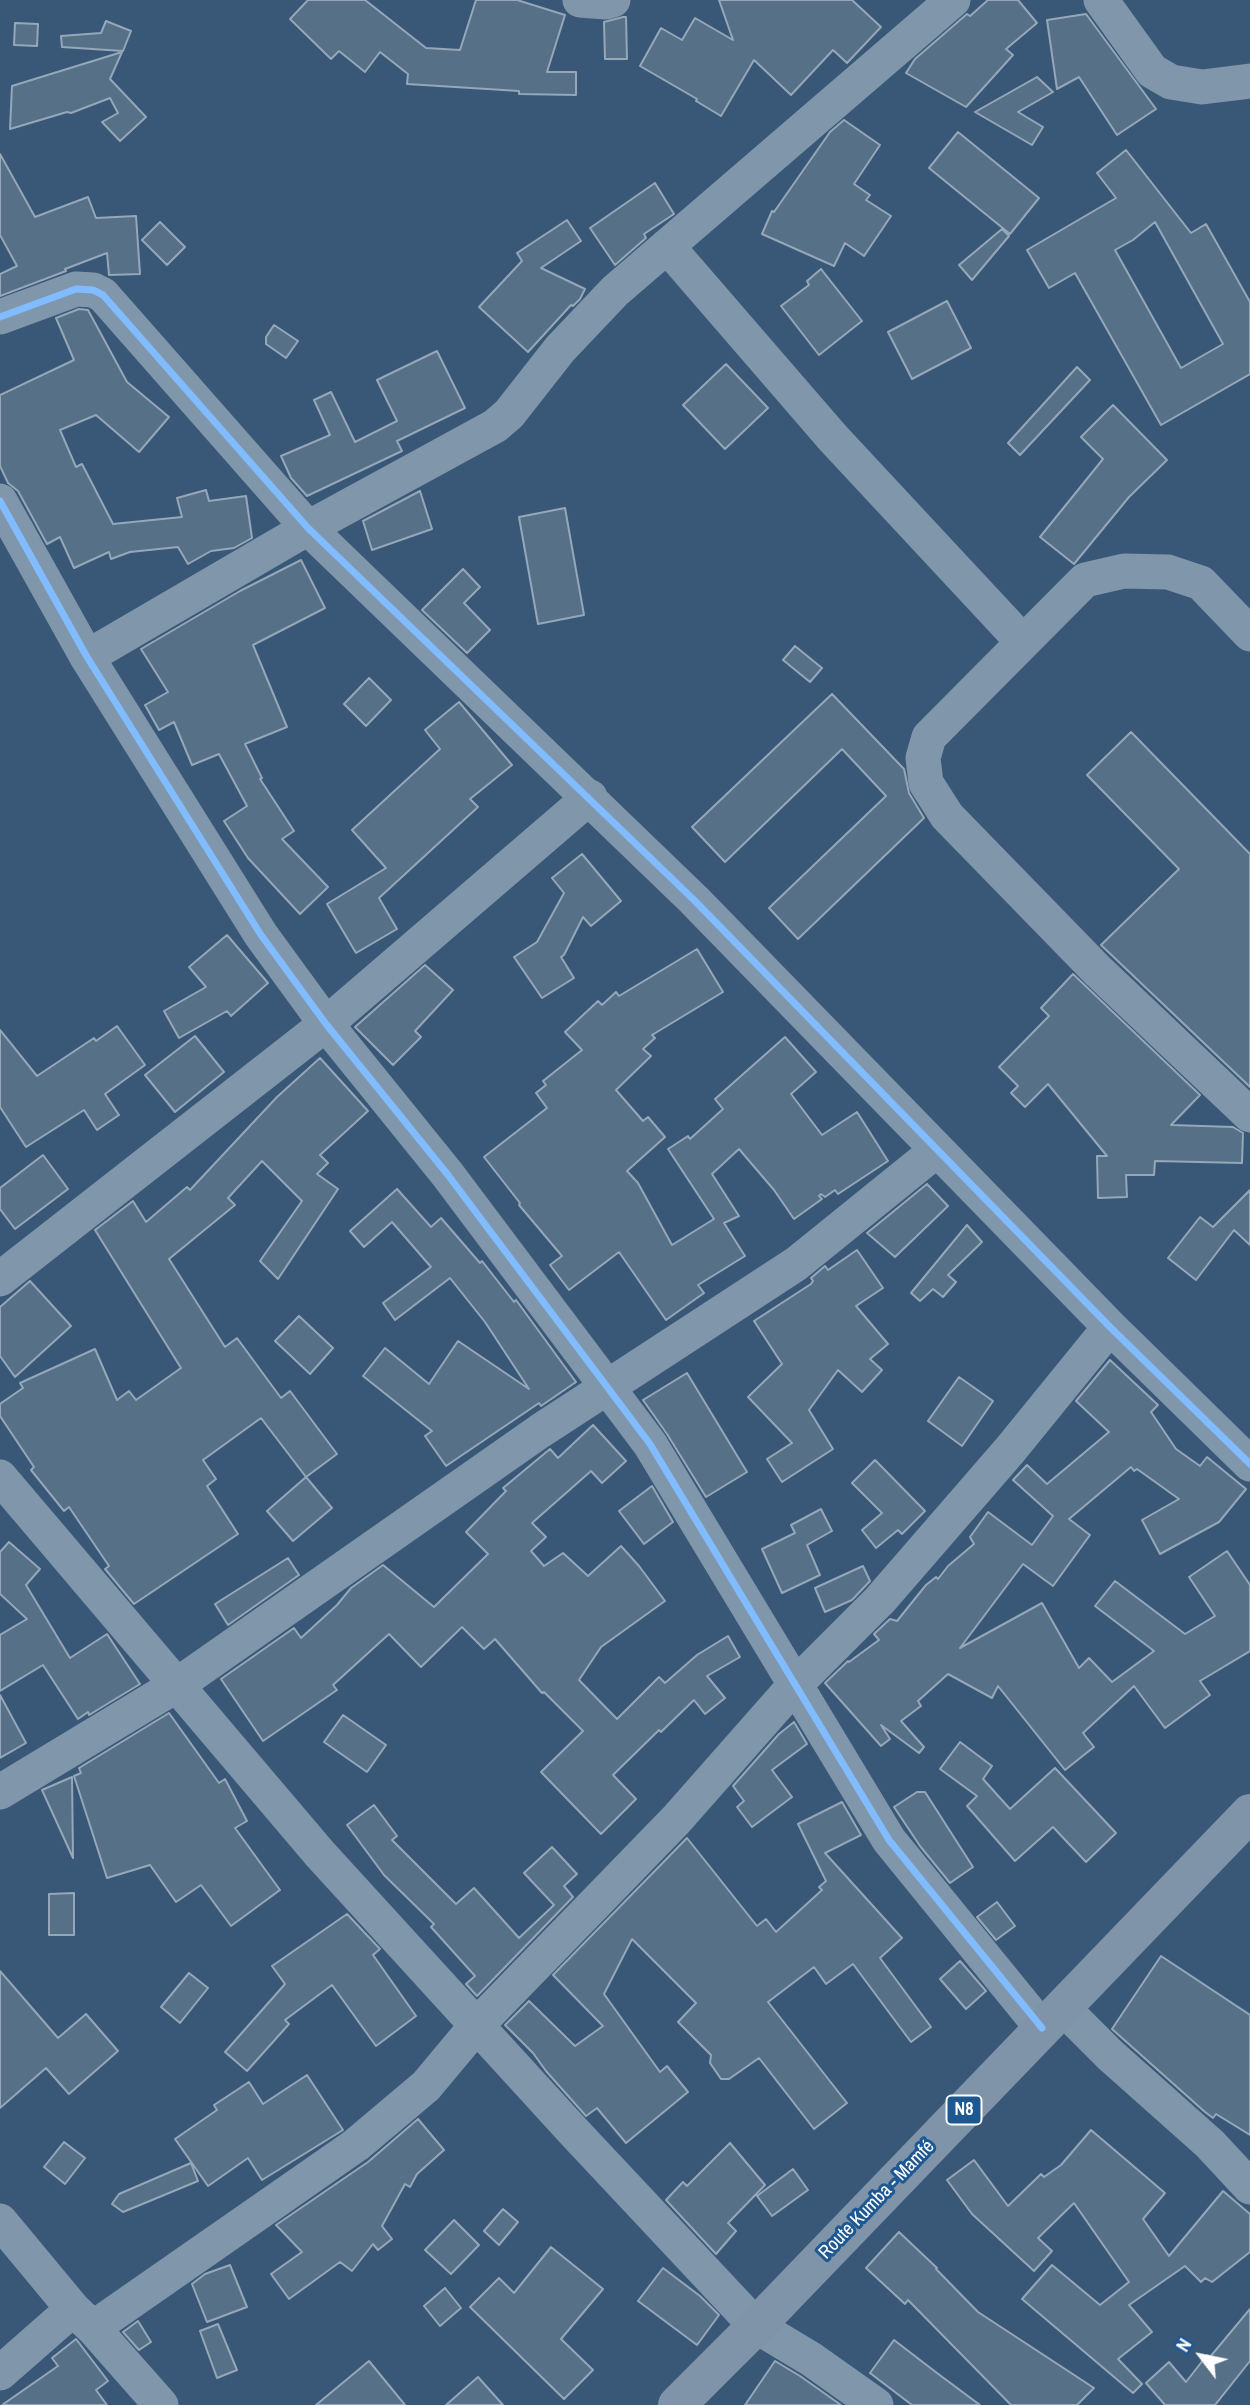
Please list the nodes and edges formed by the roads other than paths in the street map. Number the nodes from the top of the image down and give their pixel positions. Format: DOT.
graph roads {
  1 [pos="580,0"];
  2 [pos="613,0"];
  3 [pos="953,0"];
  4 [pos="1101,0"];
  5 [pos="1250,81"];
  6 [pos="667,246"];
  7 [pos="0,317"];
  8 [pos="0,501"];
  9 [pos="308,528"];
  10 [pos="1250,634"];
  11 [pos="1023,642"];
  12 [pos="87,657"];
  13 [pos="590,797"];
  14 [pos="326,1024"];
  15 [pos="1250,1115"];
  16 [pos="937,1150"];
  17 [pos="0,1279"];
  18 [pos="1110,1327"];
  19 [pos="607,1387"];
  20 [pos="1250,1464"];
  21 [pos="0,1476"];
  22 [pos="177,1685"];
  23 [pos="795,1685"];
  24 [pos="0,1792"];
  25 [pos="1250,1813"];
  26 [pos="1052,2017"];
  27 [pos="477,2025"];
  28 [pos="1250,2187"];
  29 [pos="0,2221"];
  30 [pos="83,2319"];
  31 [pos="756,2326"];
  32 [pos="0,2373"];
  33 [pos="161,2405"];
  34 [pos="677,2405"];
  35 [pos="876,2405"];
  1 -- 2 [label="street"];
  3 -- 6 [label="street"];
  4 -- 5 [label="street"];
  6 -- 9 [label="street"];
  6 -- 11 [label="street"];
  7 -- 9 [label="street"];
  8 -- 12 [label="street"];
  9 -- 12 [label="street"];
  9 -- 13 [label="street"];
  10 -- 11 [label="street"];
  11 -- 15 [label="street"];
  12 -- 14 [label="street"];
  13 -- 14 [label="street"];
  13 -- 16 [label="street"];
  14 -- 17 [label="street"];
  14 -- 19 [label="street"];
  16 -- 18 [label="street"];
  16 -- 19 [label="street"];
  18 -- 20 [label="street"];
  18 -- 23 [label="street"];
  19 -- 22 [label="street"];
  19 -- 23 [label="street"];
  21 -- 22 [label="street"];
  22 -- 24 [label="street"];
  22 -- 27 [label="street"];
  23 -- 26 [label="street"];
  23 -- 27 [label="street"];
  25 -- 26 [label="highway, Route Kumba - Mamfé / N8"];
  26 -- 28 [label="street"];
  26 -- 31 [label="highway, Route Kumba - Mamfé / N8"];
  27 -- 30 [label="street"];
  27 -- 31 [label="street"];
  29 -- 30 [label="street"];
  30 -- 32 [label="street"];
  30 -- 33 [label="street"];
  31 -- 34 [label="highway, Route Kumba - Mamfé / N8"];
  31 -- 35 [label="street"];
}
